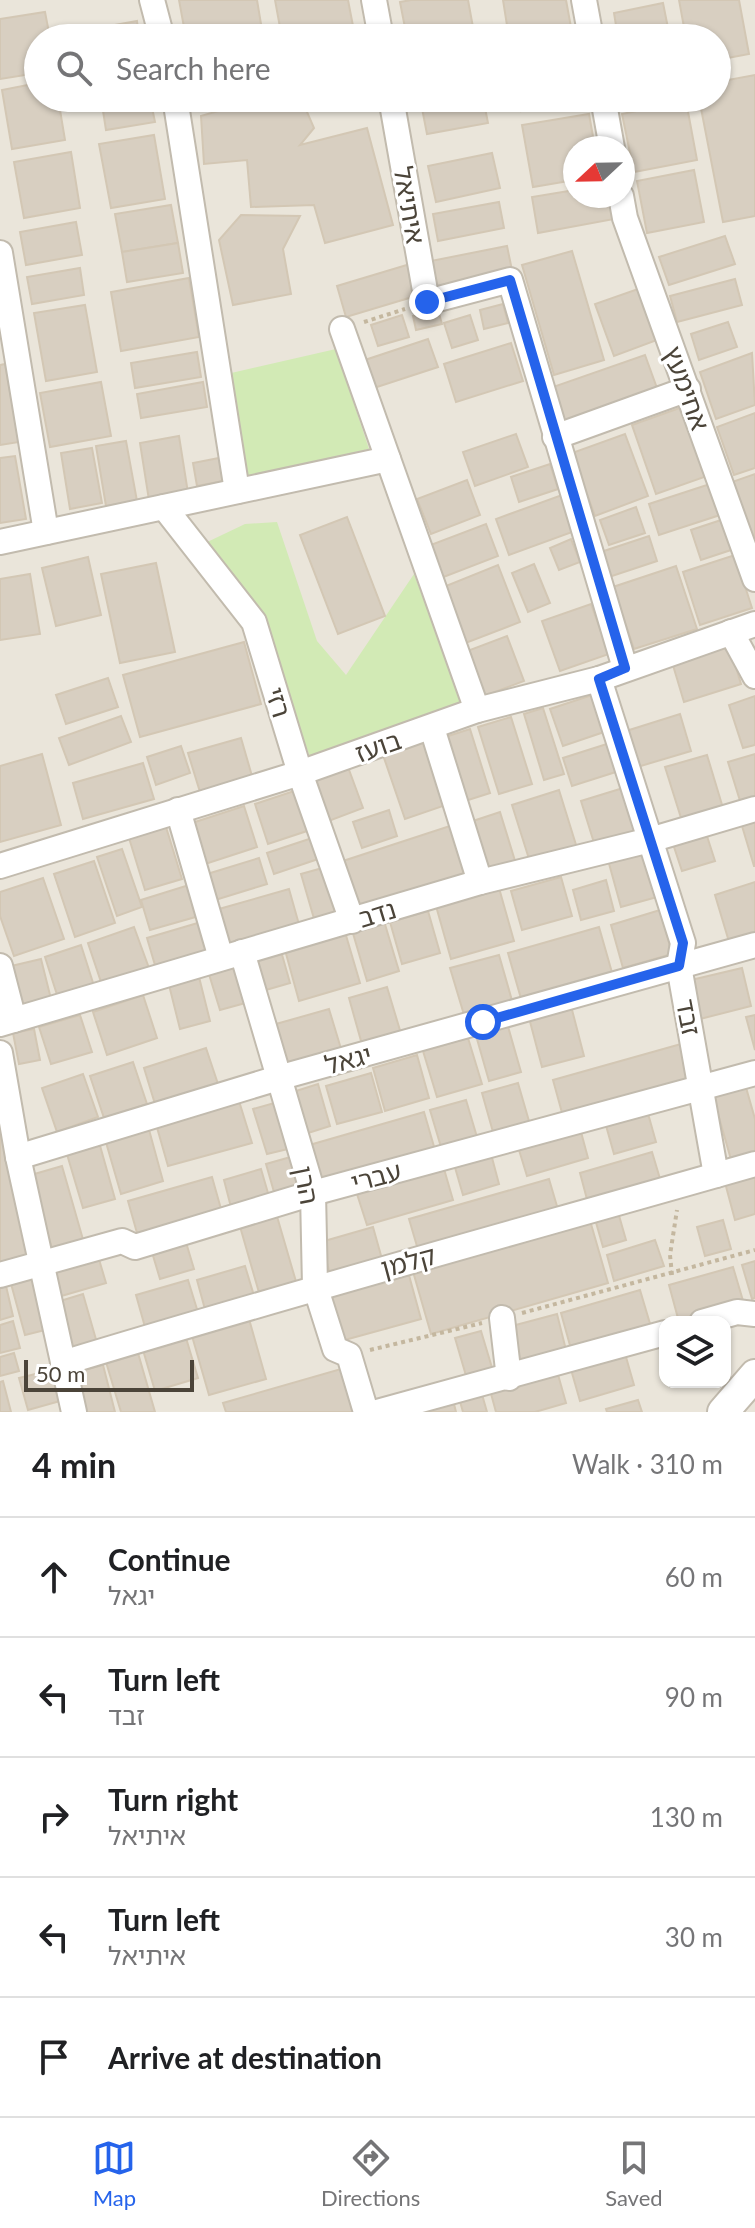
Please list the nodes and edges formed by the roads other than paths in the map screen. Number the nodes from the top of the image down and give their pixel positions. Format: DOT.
graph roads {
  1 [pos="152,0"];
  2 [pos="374,0"];
  3 [pos="584,0"];
  4 [pos="158,24"];
  5 [pos="378,24"];
  6 [pos="588,24"];
  7 [pos="177,112"];
  8 [pos="393,112"];
  9 [pos="606,112"];
  10 [pos="610,136"];
  11 [pos="623,208"];
  12 [pos="0,253"];
  13 [pos="342,329"];
  14 [pos="688,389"];
  15 [pos="555,437"];
  16 [pos="388,459"];
  17 [pos="237,491"];
  18 [pos="164,507"];
  19 [pos="46,532"];
  20 [pos="0,542"];
  21 [pos="755,579"];
  22 [pos="755,624"];
  23 [pos="731,632"];
  24 [pos="625,668"];
  25 [pos="755,676"];
  26 [pos="599,679"];
  27 [pos="477,710"];
  28 [pos="432,728"];
  29 [pos="300,773"];
  30 [pos="755,809"];
  31 [pos="178,810"];
  32 [pos="650,840"];
  33 [pos="0,866"];
  34 [pos="480,882"];
  35 [pos="352,921"];
  36 [pos="755,945"];
  37 [pos="232,955"];
  38 [pos="0,966"];
  39 [pos="679,966"];
  40 [pos="7,1022"];
  41 [pos="0,1053"];
  42 [pos="755,1073"];
  43 [pos="278,1078"];
  44 [pos="702,1087"];
  45 [pos="18,1157"];
  46 [pos="755,1164"];
  47 [pos="716,1175"];
  48 [pos="313,1193"];
  49 [pos="43,1263"];
  50 [pos="0,1275"];
  51 [pos="315,1286"];
  52 [pos="755,1314"];
  53 [pos="723,1316"];
  54 [pos="502,1318"];
  55 [pos="659,1335"];
  56 [pos="63,1363"];
  57 [pos="509,1378"];
  58 [pos="74,1412"];
  59 [pos="366,1412"];
  60 [pos="377,1412"];
  1 -- 4 [label="street"];
  2 -- 5 [label="street"];
  3 -- 6 [label="street"];
  7 -- 17 [label="street"];
  8 -- 15 [label="street, איתיאל"];
  9 -- 10 [label="street"];
  11 -- 14 [label="street, אחימעץ"];
  12 -- 19 [label="street"];
  13 -- 16 [label="street"];
  14 -- 15 [label="street"];
  14 -- 21 [label="street, אחימעץ"];
  15 -- 24 [label="street"];
  16 -- 17 [label="street"];
  16 -- 27 [label="street"];
  17 -- 18 [label="street"];
  18 -- 19 [label="street"];
  18 -- 29 [label="street, רזי"];
  19 -- 20 [label="street"];
  22 -- 23 [label="street, בועז"];
  23 -- 24 [label="street, בועז"];
  23 -- 25 [label="street"];
  24 -- 26 [label="street, בועז"];
  26 -- 27 [label="street, בועז"];
  26 -- 32 [label="street, זבד"];
  27 -- 28 [label="street, בועז"];
  28 -- 29 [label="street, בועז"];
  28 -- 34 [label="street"];
  29 -- 31 [label="street, בועז"];
  29 -- 35 [label="street, רזי"];
  30 -- 32 [label="street, נדב"];
  31 -- 33 [label="street, בועז"];
  31 -- 37 [label="street, הרן"];
  32 -- 34 [label="street, נדב"];
  32 -- 39 [label="street, זבד"];
  34 -- 35 [label="street, נדב"];
  35 -- 37 [label="street, נדב"];
  36 -- 39 [label="street, יגאל"];
  37 -- 40 [label="street, נדב"];
  37 -- 43 [label="street, הרן"];
  38 -- 40 [label="street"];
  39 -- 43 [label="street, יגאל"];
  39 -- 44 [label="street, זבד"];
  41 -- 45 [label="street"];
  42 -- 44 [label="street, עברי"];
  43 -- 45 [label="street, יגאל"];
  43 -- 48 [label="street, הרן"];
  44 -- 47 [label="street, זבד"];
  44 -- 48 [label="street, עברי"];
  45 -- 49 [label="street"];
  46 -- 47 [label="street, קלמן"];
  47 -- 51 [label="street, קלמן"];
  48 -- 49 [label="street, עברי"];
  48 -- 51 [label="street, הרן"];
  49 -- 50 [label="street, עברי"];
  49 -- 56 [label="street"];
  51 -- 56 [label="street, קלמן"];
  51 -- 59 [label="street, הרן"];
  52 -- 53 [label="street"];
  54 -- 57 [label="street"];
  55 -- 57 [label="street"];
  56 -- 58 [label="street"];
  57 -- 60 [label="street"];
}
